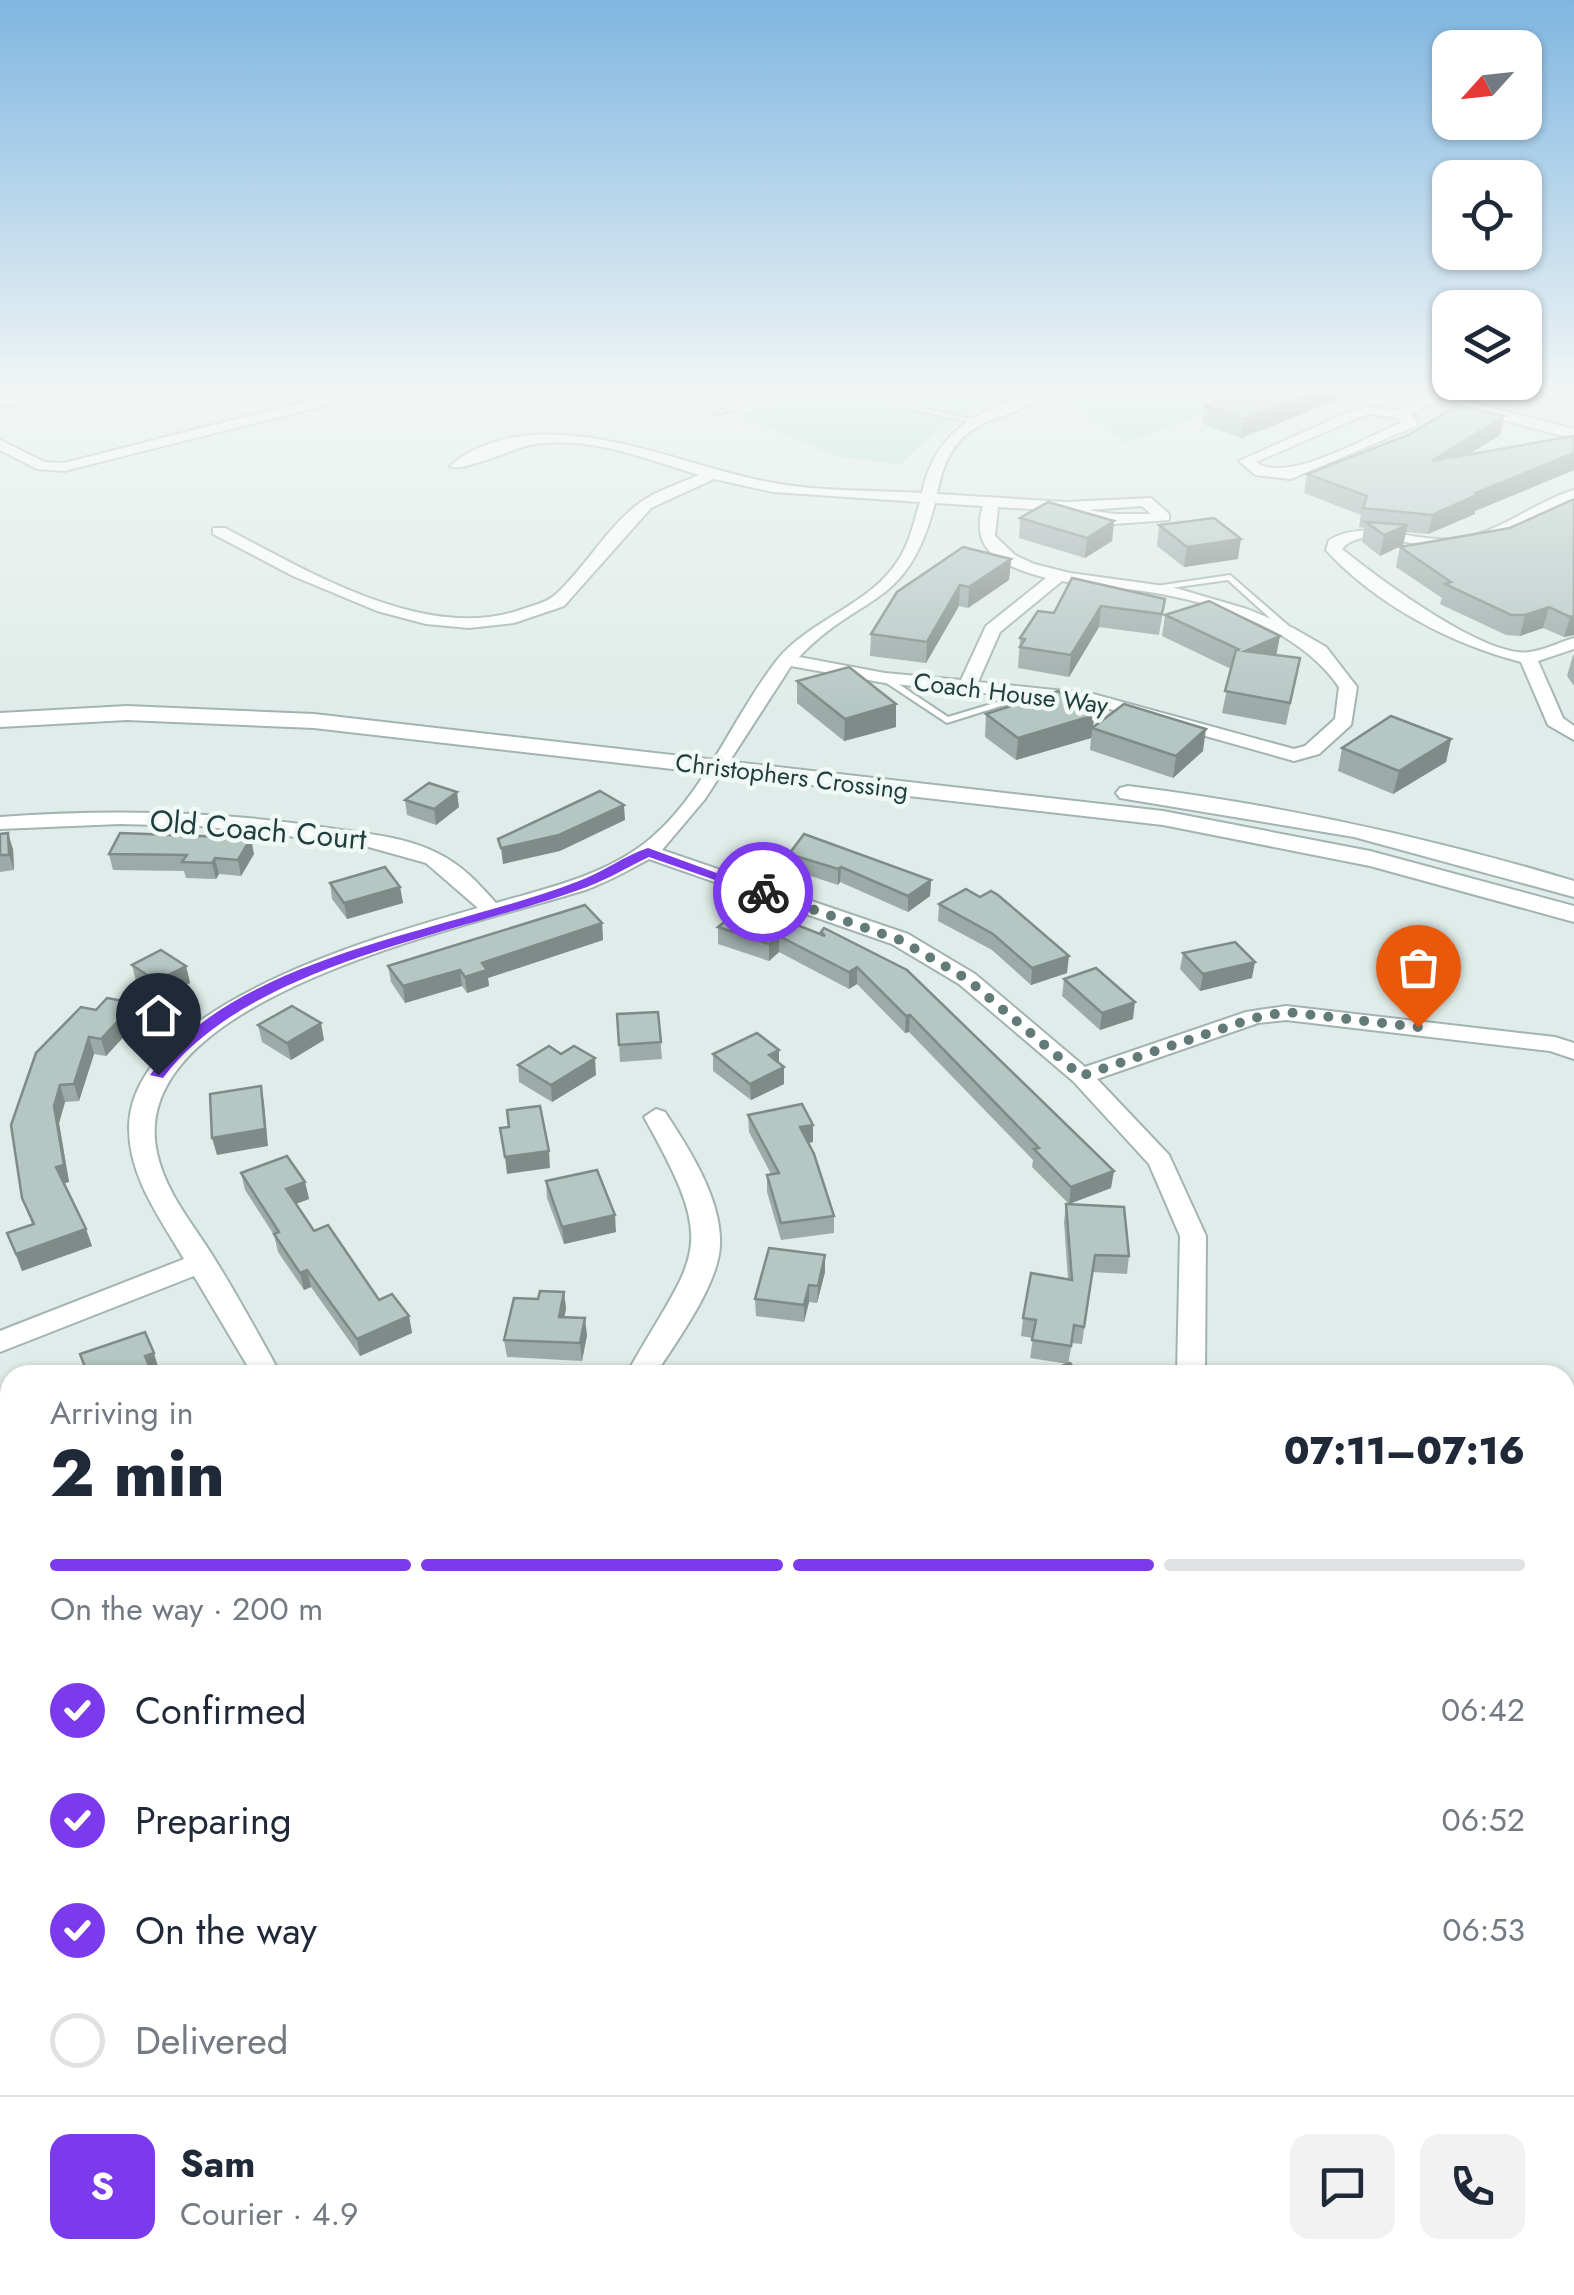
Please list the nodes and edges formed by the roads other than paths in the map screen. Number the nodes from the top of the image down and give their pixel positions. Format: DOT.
graph roads {
  1 [pos="663,497"];
  2 [pos="890,497"];
  3 [pos="1568,497"];
  4 [pos="928,500"];
  5 [pos="992,503"];
  6 [pos="1066,507"];
  7 [pos="219,531"];
  8 [pos="1060,575"];
  9 [pos="1156,588"];
  10 [pos="1287,629"];
  11 [pos="1574,643"];
  12 [pos="1528,659"];
  13 [pos="786,660"];
  14 [pos="885,678"];
  15 [pos="967,687"];
  16 [pos="1034,694"];
  17 [pos="0,705"];
  18 [pos="0,720"];
  19 [pos="1574,734"];
  20 [pos="720,757"];
  21 [pos="0,822"];
  22 [pos="648,852"];
  23 [pos="1574,889"];
  24 [pos="493,912"];
  25 [pos="1574,914"];
  26 [pos="1574,1052"];
  27 [pos="1081,1076"];
  28 [pos="656,1117"];
  29 [pos="202,1262"];
  30 [pos="0,1342"];
  31 [pos="260,1365"];
  32 [pos="647,1365"];
  33 [pos="1191,1365"];
  1 -- 7 [label="street"];
  2 -- 4 [label="street"];
  3 -- 12 [label="street"];
  4 -- 5 [label="street"];
  4 -- 13 [label="street"];
  5 -- 6 [label="street"];
  5 -- 8 [label="street, Coach House Way"];
  6 -- 6 [label="street"];
  8 -- 9 [label="street, Coach House Way"];
  8 -- 15 [label="street"];
  9 -- 10 [label="street, Coach House Way"];
  9 -- 10 [label="lane"];
  10 -- 16 [label="street, Coach House Way"];
  11 -- 12 [label="street"];
  12 -- 19 [label="street"];
  13 -- 14 [label="street, Coach House Way"];
  13 -- 20 [label="street"];
  14 -- 15 [label="street, Coach House Way"];
  14 -- 16 [label="lane"];
  15 -- 16 [label="street, Coach House Way"];
  17 -- 20 [label="street, Christophers Crossing"];
  18 -- 20 [label="street, Christophers Crossing"];
  20 -- 22 [label="street"];
  20 -- 23 [label="street, Christophers Crossing"];
  20 -- 25 [label="street, Christophers Crossing"];
  21 -- 24 [label="street, Old Coach Court"];
  22 -- 24 [label="street"];
  22 -- 27 [label="street"];
  24 -- 29 [label="street"];
  26 -- 27 [label="street"];
  27 -- 33 [label="street"];
  28 -- 32 [label="street"];
  29 -- 30 [label="street"];
  29 -- 31 [label="street"];
}
